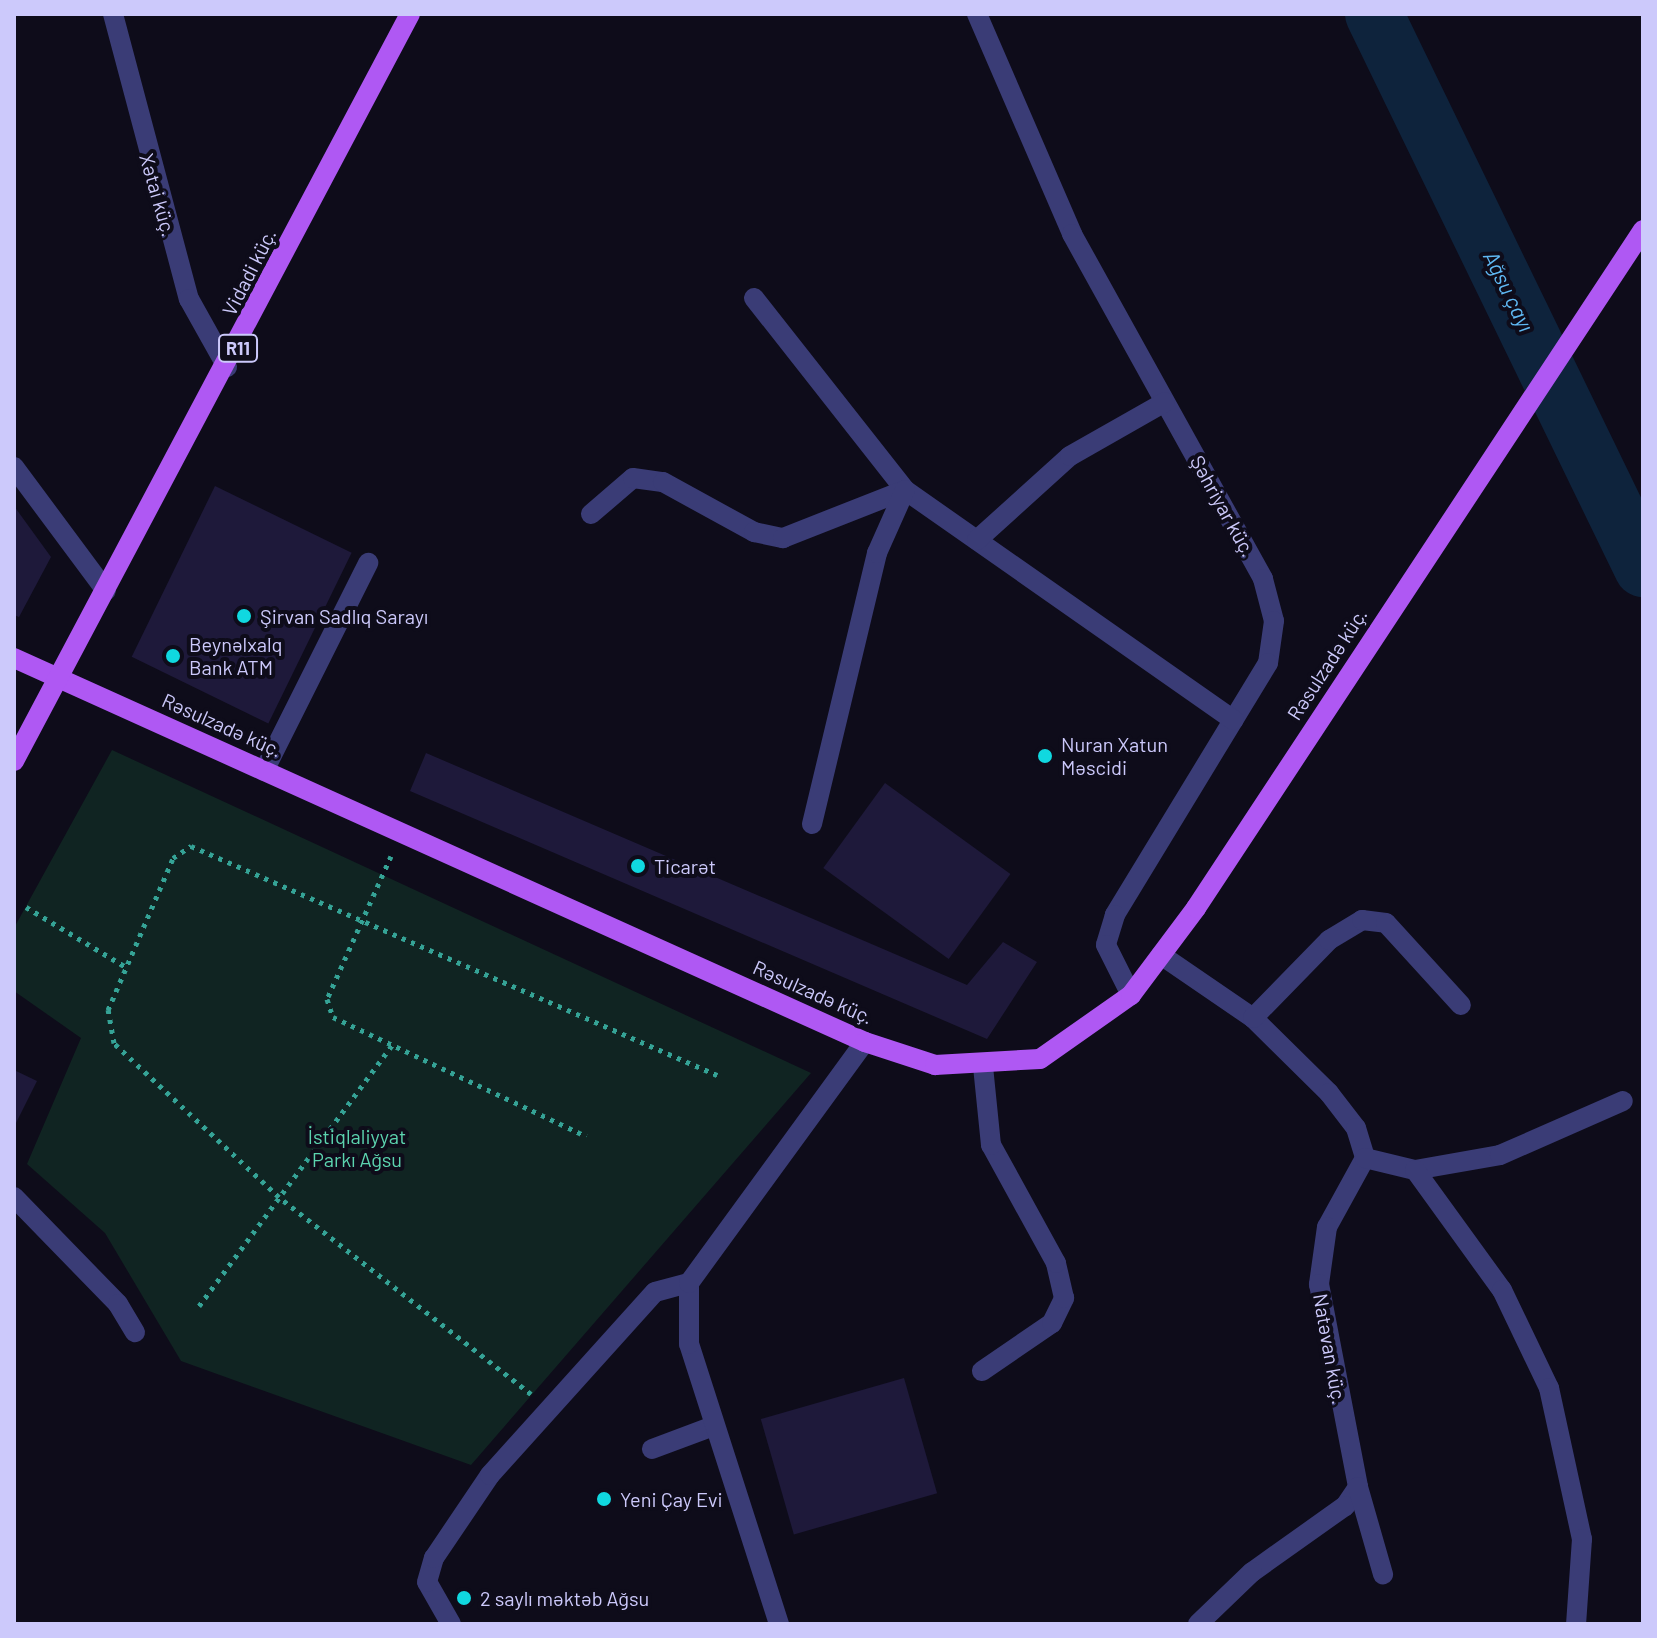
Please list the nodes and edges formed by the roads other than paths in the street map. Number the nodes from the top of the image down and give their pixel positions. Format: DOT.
graph roads {
  1 [pos="113,14"];
  2 [pos="410,14"];
  3 [pos="977,14"];
  4 [pos="1643,230"];
  5 [pos="754,298"];
  6 [pos="227,367"];
  7 [pos="1165,402"];
  8 [pos="14,467"];
  9 [pos="905,490"];
  10 [pos="591,514"];
  11 [pos="977,540"];
  12 [pos="368,563"];
  13 [pos="106,591"];
  14 [pos="14,658"];
  15 [pos="59,678"];
  16 [pos="1233,720"];
  17 [pos="14,761"];
  18 [pos="264,771"];
  19 [pos="812,824"];
  20 [pos="1161,955"];
  21 [pos="1131,995"];
  22 [pos="1461,1005"];
  23 [pos="1253,1018"];
  24 [pos="865,1042"];
  25 [pos="983,1066"];
  26 [pos="1623,1101"];
  27 [pos="1365,1158"];
  28 [pos="1415,1170"];
  29 [pos="14,1197"];
  30 [pos="689,1283"];
  31 [pos="135,1332"];
  32 [pos="982,1371"];
  33 [pos="714,1426"];
  34 [pos="652,1449"];
  35 [pos="1358,1487"];
  36 [pos="1383,1574"];
  37 [pos="451,1624"];
  38 [pos="779,1624"];
  39 [pos="1198,1624"];
  40 [pos="1576,1624"];
  1 -- 6 [label="street, Xətai küç."];
  2 -- 6 [label="main road, Vidadi küç. / R11"];
  3 -- 7 [label="street, Şəhriyar küç."];
  4 -- 20 [label="main road, Rəsulzadə küç."];
  5 -- 9 [label="street"];
  6 -- 13 [label="main road, Vidadi küç. / R11"];
  7 -- 11 [label="street"];
  7 -- 16 [label="street, Şəhriyar küç."];
  8 -- 13 [label="street"];
  9 -- 10 [label="street"];
  9 -- 11 [label="street"];
  9 -- 19 [label="street"];
  11 -- 16 [label="street"];
  12 -- 18 [label="street"];
  13 -- 15 [label="main road, Vidadi küç. / R11"];
  14 -- 15 [label="main road, Rəsulzadə küç."];
  15 -- 17 [label="main road, R11"];
  15 -- 18 [label="main road, Rəsulzadə küç."];
  16 -- 21 [label="street, Şəhriyar küç."];
  18 -- 24 [label="main road, Rəsulzadə küç."];
  20 -- 21 [label="main road, Rəsulzadə küç."];
  20 -- 23 [label="street"];
  21 -- 25 [label="main road, Rəsulzadə küç."];
  22 -- 23 [label="street"];
  23 -- 27 [label="street"];
  24 -- 25 [label="main road, Rəsulzadə küç."];
  24 -- 30 [label="street"];
  25 -- 32 [label="street"];
  26 -- 28 [label="street"];
  27 -- 28 [label="street"];
  27 -- 35 [label="street, Natəvan küç."];
  28 -- 40 [label="street"];
  29 -- 31 [label="street"];
  30 -- 33 [label="street"];
  30 -- 37 [label="street"];
  33 -- 34 [label="street"];
  33 -- 38 [label="street"];
  35 -- 36 [label="street, Natəvan küç."];
  35 -- 39 [label="street"];
}
